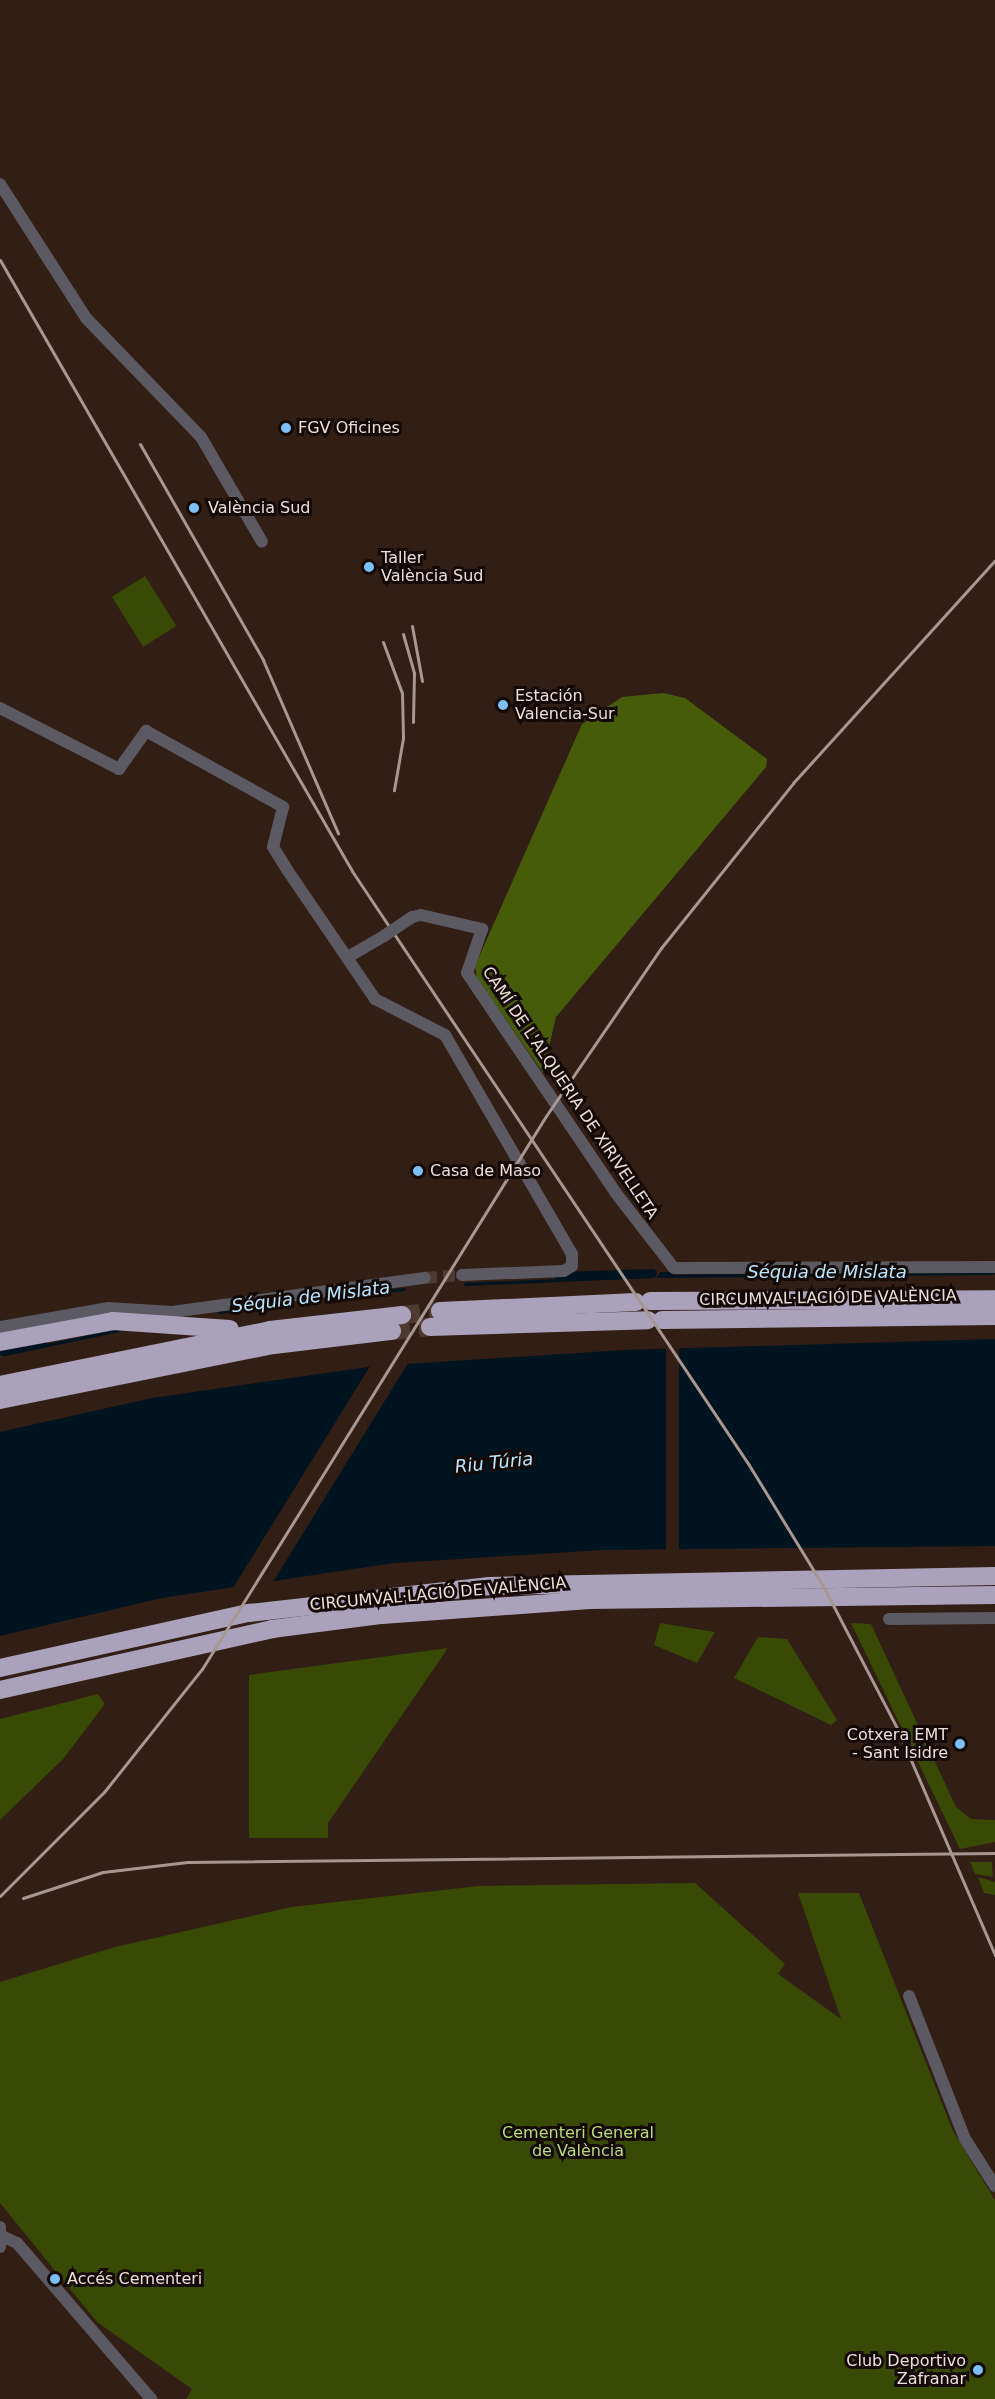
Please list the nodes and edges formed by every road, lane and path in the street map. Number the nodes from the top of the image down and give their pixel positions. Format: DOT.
graph roads {
  1 [pos="0,184"];
  2 [pos="262,542"];
  3 [pos="0,708"];
  4 [pos="348,957"];
  5 [pos="995,1267"];
  6 [pos="462,1275"];
  7 [pos="424,1278"];
  8 [pos="995,1299"];
  9 [pos="649,1311"];
  10 [pos="402,1315"];
  11 [pos="995,1316"];
  12 [pos="435,1319"];
  13 [pos="0,1327"];
  14 [pos="392,1331"];
  15 [pos="272,1337"];
  16 [pos="0,1342"];
  17 [pos="0,1385"];
  18 [pos="0,1400"];
  19 [pos="995,1576"];
  20 [pos="995,1595"];
  21 [pos="995,1618"];
  22 [pos="889,1619"];
  23 [pos="272,1629"];
  24 [pos="0,1668"];
  25 [pos="0,1677"];
  26 [pos="0,1690"];
  27 [pos="909,1996"];
  28 [pos="995,2186"];
  29 [pos="1,2239"];
  30 [pos="149,2398"];
  1 -- 2 [label="street"];
  3 -- 4 [label="street"];
  4 -- 5 [label="street, CAMÍ DE L'ALQUERIA DE XIRIVELLETA, bridge"];
  4 -- 6 [label="street"];
  7 -- 13 [label="street"];
  8 -- 9 [label="highway, CIRCUMVAL·LACIÓ DE VALÈNCIA"];
  9 -- 11 [label="highway, CIRCUMVAL·LACIÓ DE VALÈNCIA"];
  9 -- 12 [label="highway, CIRCUMVAL·LACIÓ DE VALÈNCIA"];
  10 -- 15 [label="highway"];
  14 -- 15 [label="highway"];
  15 -- 16 [label="highway"];
  15 -- 17 [label="highway"];
  15 -- 18 [label="highway"];
  19 -- 24 [label="highway, CIRCUMVAL·LACIÓ DE VALÈNCIA"];
  20 -- 23 [label="highway, CIRCUMVAL·LACIÓ DE VALÈNCIA"];
  21 -- 22 [label="street"];
  23 -- 25 [label="highway"];
  23 -- 26 [label="highway, CIRCUMVAL·LACIÓ DE VALÈNCIA"];
  27 -- 28 [label="street"];
  29 -- 30 [label="street"];
}
